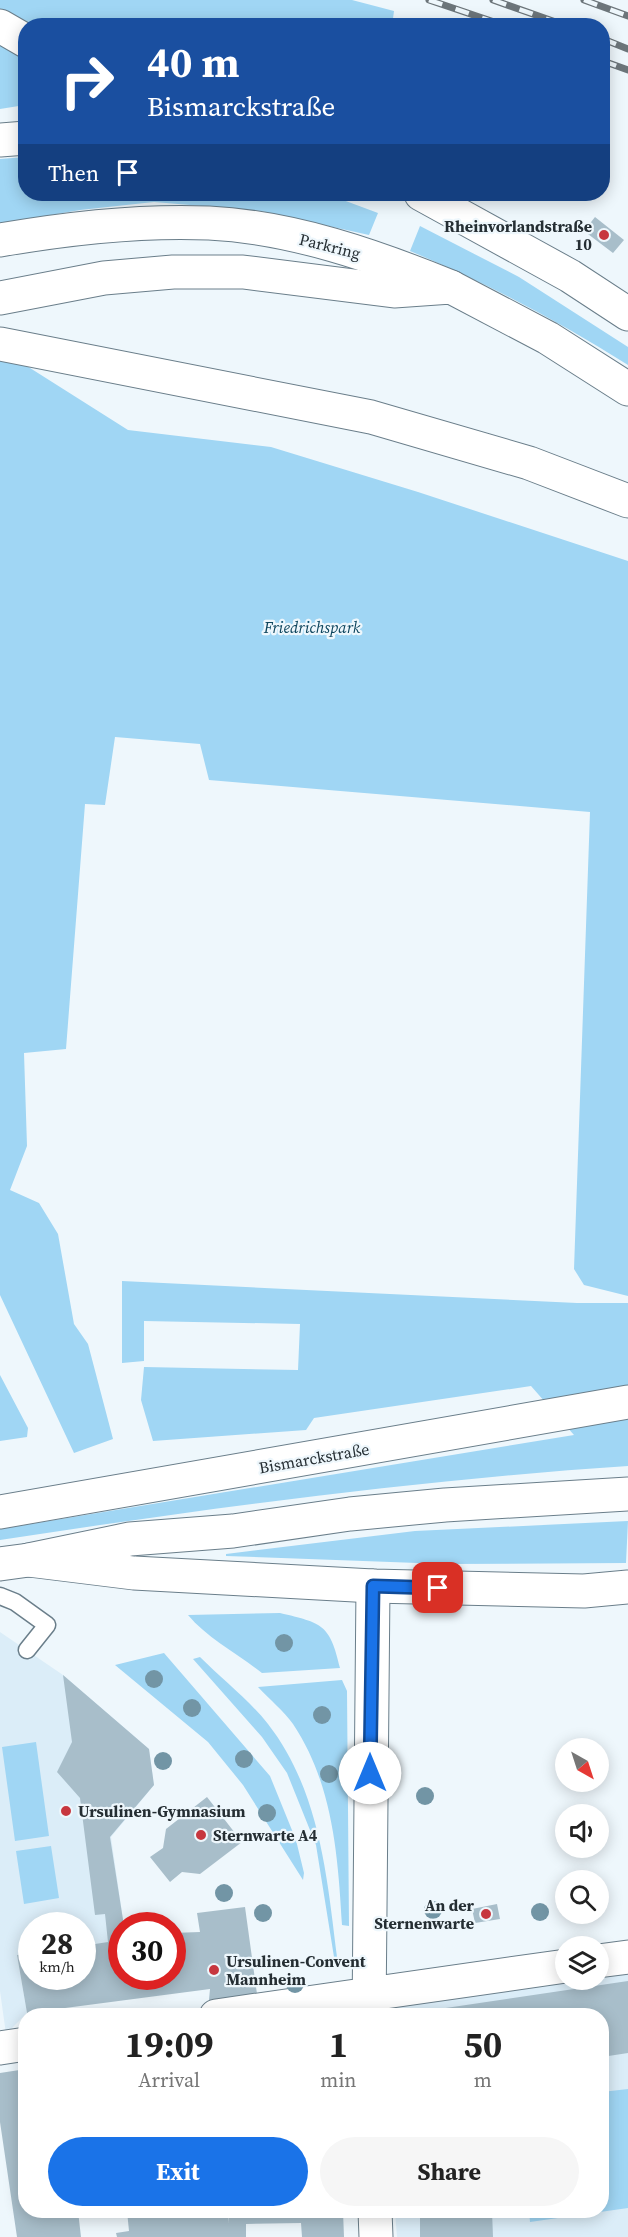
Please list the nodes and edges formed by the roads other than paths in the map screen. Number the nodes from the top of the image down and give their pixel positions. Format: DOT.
graph roads {
  1 [pos="18,139"];
  2 [pos="0,140"];
  3 [pos="435,201"];
  4 [pos="0,240"];
  5 [pos="399,279"];
  6 [pos="0,298"];
  7 [pos="628,314"];
  8 [pos="0,344"];
  9 [pos="628,389"];
  10 [pos="628,501"];
  11 [pos="628,1402"];
  12 [pos="628,1494"];
  13 [pos="0,1512"];
  14 [pos="14,1562"];
  15 [pos="373,1586"];
  16 [pos="628,1587"];
  17 [pos="0,1596"];
  18 [pos="27,1650"];
  19 [pos="628,1957"];
  20 [pos="609,1960"];
  21 [pos="555,1968"];
  22 [pos="369,2005"];
  23 [pos="327,2008"];
  24 [pos="18,2045"];
  25 [pos="0,2048"];
  26 [pos="375,2218"];
  27 [pos="376,2237"];
  1 -- 2 [label="main road"];
  3 -- 7 [label="main road"];
  4 -- 5 [label="main road, Parkring"];
  5 -- 6 [label="main road"];
  5 -- 9 [label="main road, Parkring"];
  8 -- 10 [label="main road"];
  11 -- 13 [label="main road, Bismarckstraße"];
  12 -- 14 [label="main road"];
  14 -- 15 [label="main road"];
  15 -- 16 [label="main road"];
  15 -- 22 [label="main road"];
  17 -- 18 [label="lane"];
  19 -- 20 [label="main road"];
  21 -- 22 [label="main road"];
  22 -- 23 [label="main road"];
  24 -- 25 [label="main road"];
  26 -- 27 [label="main road"];
}
